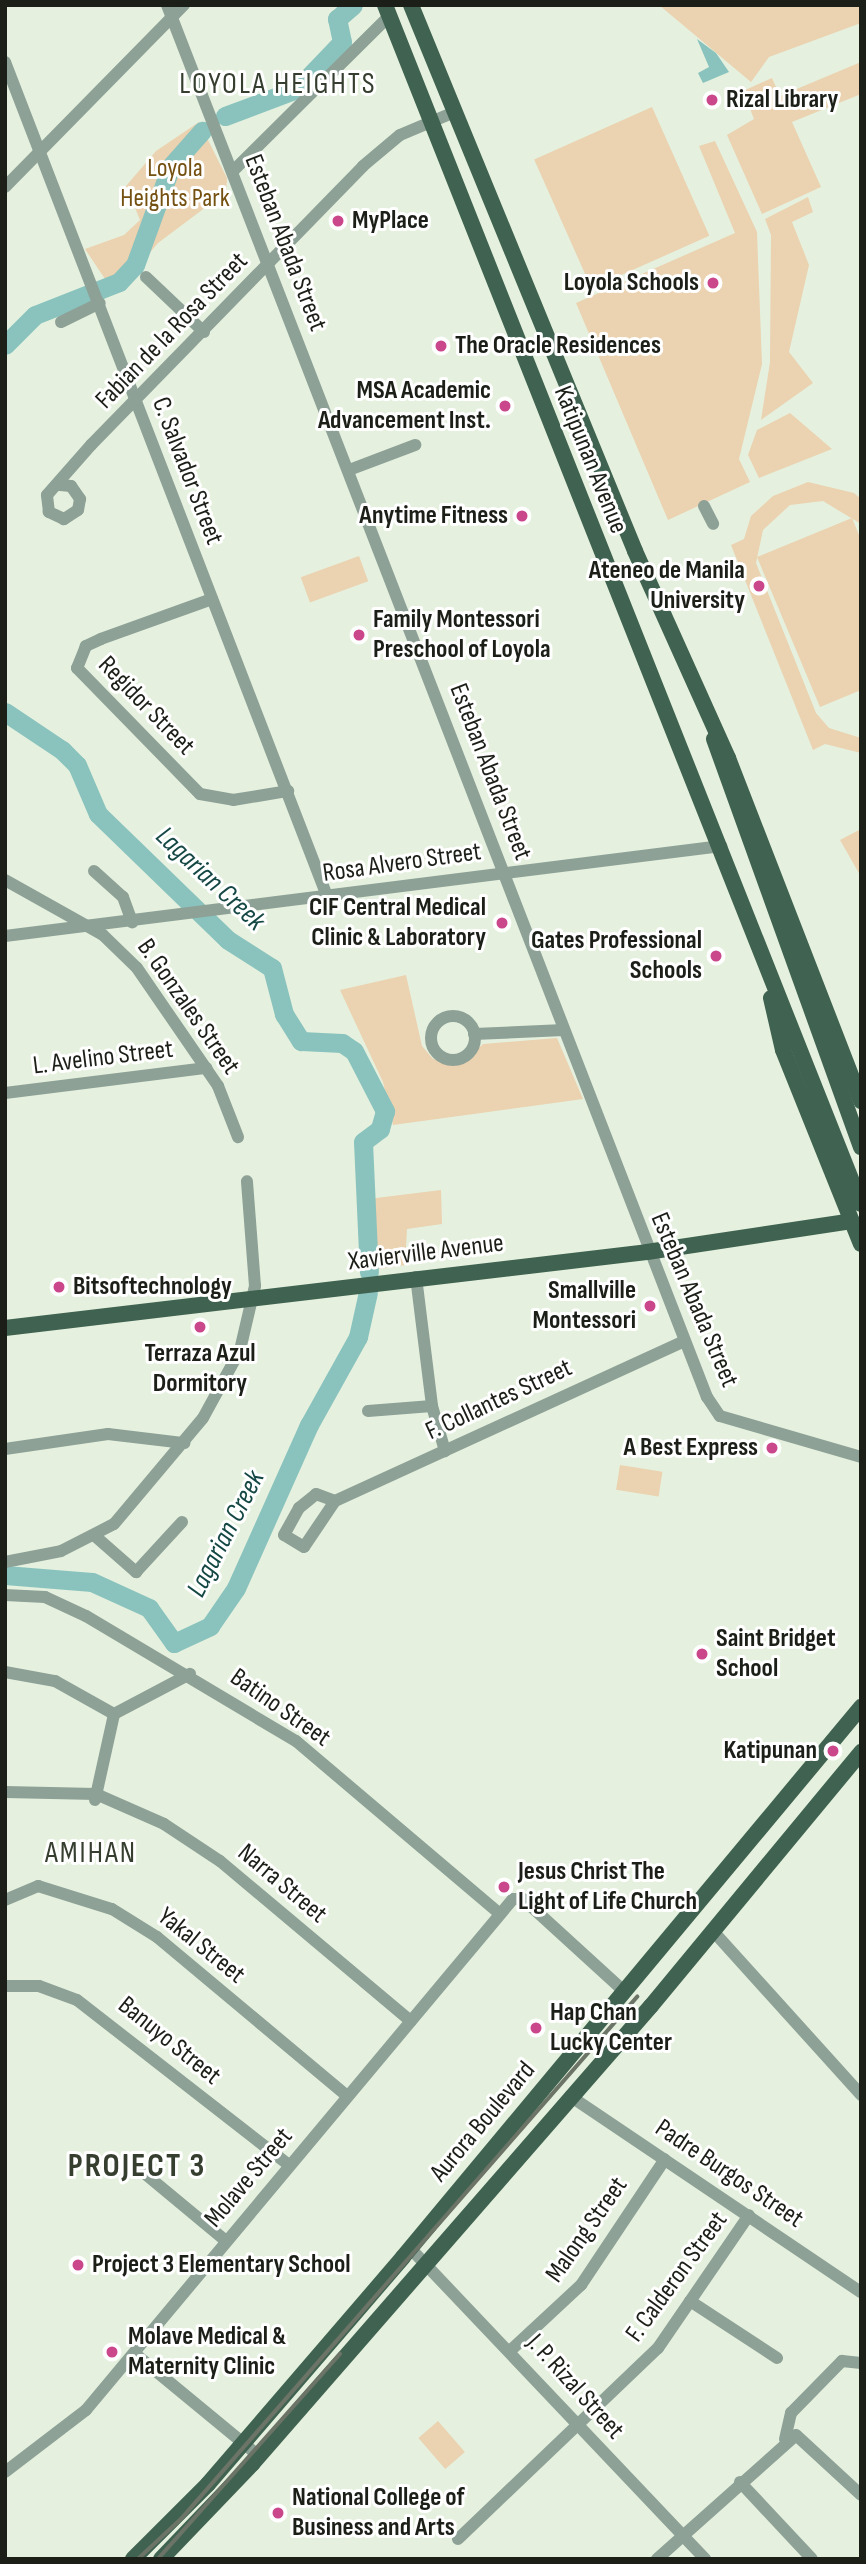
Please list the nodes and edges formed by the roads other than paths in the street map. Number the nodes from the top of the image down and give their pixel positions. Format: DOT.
graph roads {
  1 [pos="184,5"];
  2 [pos="411,5"];
  3 [pos="169,11"];
  4 [pos="387,11"];
  5 [pos="5,62"];
  6 [pos="453,113"];
  7 [pos="431,121"];
  8 [pos="41,151"];
  9 [pos="234,170"];
  10 [pos="5,187"];
  11 [pos="270,263"];
  12 [pos="146,277"];
  13 [pos="97,295"];
  14 [pos="61,322"];
  15 [pos="204,332"];
  16 [pos="137,404"];
  17 [pos="415,444"];
  18 [pos="349,470"];
  19 [pos="60,485"];
  20 [pos="704,506"];
  21 [pos="713,524"];
  22 [pos="212,599"];
  23 [pos="713,735"];
  24 [pos="288,791"];
  25 [pos="721,846"];
  26 [pos="94,871"];
  27 [pos="504,872"];
  28 [pos="5,880"];
  29 [pos="327,896"];
  30 [pos="132,922"];
  31 [pos="88,927"];
  32 [pos="755,931"];
  33 [pos="5,936"];
  34 [pos="564,1030"];
  35 [pos="474,1034"];
  36 [pos="206,1068"];
  37 [pos="5,1093"];
  38 [pos="861,1101"];
  39 [pos="238,1137"];
  40 [pos="861,1147"];
  41 [pos="247,1181"];
  42 [pos="861,1204"];
  43 [pos="852,1221"];
  44 [pos="861,1244"];
  45 [pos="647,1252"];
  46 [pos="416,1277"];
  47 [pos="252,1297"];
  48 [pos="5,1328"];
  49 [pos="682,1342"];
  50 [pos="432,1406"];
  51 [pos="368,1411"];
  52 [pos="184,1443"];
  53 [pos="5,1449"];
  54 [pos="445,1451"];
  55 [pos="861,1457"];
  56 [pos="335,1501"];
  57 [pos="182,1522"];
  58 [pos="95,1536"];
  59 [pos="5,1562"];
  60 [pos="5,1595"];
  61 [pos="5,1672"];
  62 [pos="190,1674"];
  63 [pos="861,1707"];
  64 [pos="114,1714"];
  65 [pos="861,1752"];
  66 [pos="5,1792"];
  67 [pos="92,1797"];
  68 [pos="5,1900"];
  69 [pos="499,1913"];
  70 [pos="692,1914"];
  71 [pos="713,1931"];
  72 [pos="5,1986"];
  73 [pos="625,1992"];
  74 [pos="411,2021"];
  75 [pos="861,2095"];
  76 [pos="347,2096"];
  77 [pos="570,2096"];
  78 [pos="665,2159"];
  79 [pos="132,2162"];
  80 [pos="289,2165"];
  81 [pos="749,2215"];
  82 [pos="226,2241"];
  83 [pos="410,2248"];
  84 [pos="426,2263"];
  85 [pos="861,2292"];
  86 [pos="690,2301"];
  87 [pos="510,2350"];
  88 [pos="134,2353"];
  89 [pos="777,2358"];
  90 [pos="861,2363"];
  91 [pos="578,2425"];
  92 [pos="785,2439"];
  93 [pos="243,2442"];
  94 [pos="259,2456"];
  95 [pos="5,2472"];
  96 [pos="740,2482"];
  97 [pos="861,2495"];
  98 [pos="682,2535"];
  99 [pos="458,2539"];
  100 [pos="133,2559"];
  101 [pos="161,2559"];
  102 [pos="657,2559"];
  103 [pos="705,2559"];
  104 [pos="812,2559"];
  1 -- 3 [label="street"];
  2 -- 6 [label="main road, Katipunan Avenue"];
  3 -- 8 [label="street"];
  3 -- 9 [label="street, Esteban Abada Street"];
  4 -- 7 [label="main road, Katipunan Avenue"];
  4 -- 9 [label="street"];
  5 -- 8 [label="street, C. Salvador Street"];
  6 -- 7 [label="street, Fabian de la Rosa Street"];
  6 -- 23 [label="main road, Katipunan Avenue"];
  7 -- 11 [label="street, Fabian de la Rosa Street"];
  7 -- 25 [label="main road, Katipunan Avenue"];
  8 -- 10 [label="street"];
  8 -- 13 [label="street, C. Salvador Street"];
  9 -- 11 [label="street, Esteban Abada Street"];
  11 -- 15 [label="street, Fabian de la Rosa Street"];
  11 -- 18 [label="street, Esteban Abada Street"];
  12 -- 15 [label="street"];
  13 -- 14 [label="street"];
  13 -- 16 [label="street, C. Salvador Street"];
  15 -- 16 [label="street, Fabian de la Rosa Street"];
  16 -- 19 [label="street, Fabian de la Rosa Street"];
  16 -- 22 [label="street, C. Salvador Street"];
  17 -- 18 [label="street"];
  18 -- 27 [label="street, Esteban Abada Street"];
  20 -- 21 [label="street"];
  22 -- 24 [label="street, C. Salvador Street"];
  22 -- 24 [label="street, Regidor Street"];
  23 -- 38 [label="main road, Katipunan Avenue"];
  23 -- 40 [label="main road, Katipunan Avenue"];
  24 -- 29 [label="street, C. Salvador Street"];
  25 -- 27 [label="street, Rosa Alvero Street"];
  25 -- 32 [label="main road, Katipunan Avenue"];
  26 -- 30 [label="street"];
  27 -- 29 [label="street, Rosa Alvero Street"];
  27 -- 34 [label="street, Esteban Abada Street"];
  28 -- 31 [label="street, B. Gonzales Street"];
  29 -- 30 [label="street, Rosa Alvero Street"];
  30 -- 31 [label="street, Rosa Alvero Street"];
  31 -- 33 [label="street, Rosa Alvero Street"];
  31 -- 36 [label="street, B. Gonzales Street"];
  32 -- 42 [label="main road, Katipunan Avenue"];
  32 -- 43 [label="main road, Katipunan Avenue"];
  34 -- 35 [label="street"];
  34 -- 45 [label="street, Esteban Abada Street"];
  36 -- 37 [label="street, L. Avelino Street"];
  36 -- 39 [label="street, B. Gonzales Street"];
  41 -- 47 [label="street"];
  43 -- 44 [label="main road, Katipunan Avenue"];
  43 -- 45 [label="main road, Xavierville Avenue"];
  45 -- 46 [label="main road, Xavierville Avenue"];
  45 -- 49 [label="street, Esteban Abada Street"];
  46 -- 47 [label="main road, Xavierville Avenue"];
  46 -- 50 [label="street"];
  47 -- 48 [label="main road, Xavierville Avenue"];
  47 -- 52 [label="street"];
  49 -- 54 [label="street, F. Collantes Street"];
  49 -- 55 [label="street, Esteban Abada Street"];
  50 -- 51 [label="street"];
  50 -- 54 [label="street"];
  52 -- 53 [label="street"];
  52 -- 58 [label="street"];
  54 -- 56 [label="street, F. Collantes Street"];
  57 -- 58 [label="street"];
  58 -- 59 [label="street"];
  60 -- 62 [label="street, Batino Street"];
  61 -- 64 [label="street"];
  62 -- 64 [label="street"];
  62 -- 69 [label="street, Batino Street"];
  63 -- 70 [label="main road, Aurora Boulevard"];
  64 -- 67 [label="street"];
  65 -- 71 [label="main road, Aurora Boulevard"];
  66 -- 67 [label="street, Narra Street"];
  67 -- 74 [label="street, Narra Street"];
  68 -- 76 [label="street, Yakal Street"];
  69 -- 73 [label="street, Molave Street"];
  69 -- 74 [label="street, Molave Street"];
  70 -- 71 [label="main road"];
  70 -- 73 [label="main road, Aurora Boulevard"];
  71 -- 75 [label="street"];
  71 -- 77 [label="main road, Aurora Boulevard"];
  72 -- 80 [label="street, Banuyo Street"];
  73 -- 83 [label="main road, Aurora Boulevard"];
  74 -- 76 [label="street, Molave Street"];
  76 -- 80 [label="street, Molave Street"];
  77 -- 78 [label="street, Padre Burgos Street"];
  77 -- 84 [label="main road, Aurora Boulevard"];
  78 -- 81 [label="street, Padre Burgos Street"];
  78 -- 87 [label="street, Malong Street"];
  79 -- 82 [label="street"];
  80 -- 82 [label="street, Molave Street"];
  81 -- 85 [label="street, Padre Burgos Street"];
  81 -- 86 [label="street, F. Calderon Street"];
  82 -- 88 [label="street, Molave Street"];
  83 -- 84 [label="street, J. P. Rizal Street"];
  83 -- 93 [label="main road, Aurora Boulevard"];
  84 -- 87 [label="street, J. P. Rizal Street"];
  84 -- 94 [label="main road, Aurora Boulevard"];
  86 -- 89 [label="street"];
  86 -- 91 [label="street, F. Calderon Street"];
  87 -- 91 [label="street, J. P. Rizal Street"];
  88 -- 93 [label="street"];
  88 -- 95 [label="street, Molave Street"];
  90 -- 92 [label="street"];
  91 -- 98 [label="street, J. P. Rizal Street"];
  91 -- 99 [label="street, F. Calderon Street"];
  92 -- 96 [label="street"];
  92 -- 97 [label="street"];
  93 -- 94 [label="street"];
  93 -- 100 [label="main road, Aurora Boulevard"];
  94 -- 101 [label="main road, Aurora Boulevard"];
  96 -- 98 [label="street"];
  96 -- 104 [label="street"];
  98 -- 102 [label="street"];
  98 -- 103 [label="street, J. P. Rizal Street"];
}
